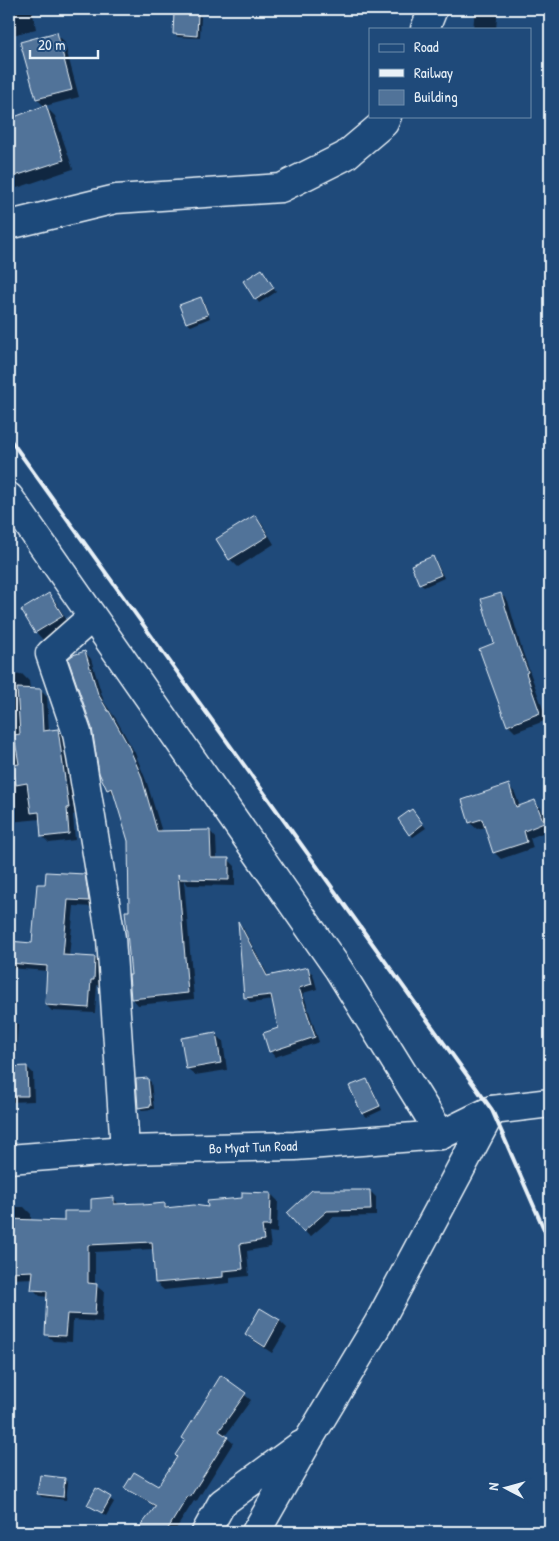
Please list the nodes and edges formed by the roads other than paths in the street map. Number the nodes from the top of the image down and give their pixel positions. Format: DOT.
graph roads {
  1 [pos="433,9"];
  2 [pos="425,28"];
  3 [pos="386,118"];
  4 [pos="9,224"];
  5 [pos="9,497"];
  6 [pos="92,617"];
  7 [pos="550,1103"];
  8 [pos="492,1110"];
  9 [pos="441,1135"];
  10 [pos="125,1150"];
  11 [pos="9,1159"];
  12 [pos="309,1439"];
  13 [pos="206,1532"];
  14 [pos="256,1532"];
  1 -- 2 [label="street"];
  3 -- 4 [label="street"];
  5 -- 6 [label="street"];
  6 -- 9 [label="street"];
  6 -- 10 [label="street"];
  7 -- 8 [label="street, Bo Myat Tun Road"];
  8 -- 9 [label="street, Bo Myat Tun Road"];
  8 -- 12 [label="street"];
  9 -- 10 [label="street, Bo Myat Tun Road"];
  10 -- 11 [label="street, Bo Myat Tun Road"];
  12 -- 13 [label="street"];
  12 -- 14 [label="street"];
}
